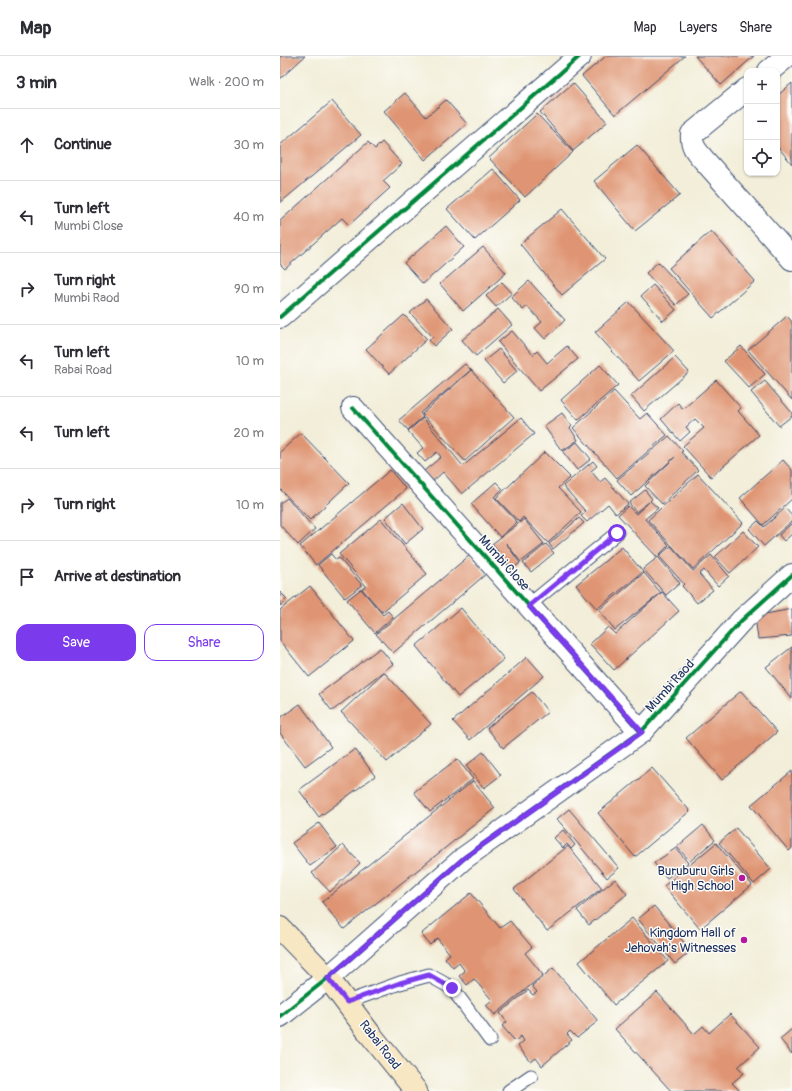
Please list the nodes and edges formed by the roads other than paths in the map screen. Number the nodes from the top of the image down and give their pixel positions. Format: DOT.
graph roads {
  1 [pos="580,56"];
  2 [pos="787,56"];
  3 [pos="773,68"];
  4 [pos="744,91"];
  5 [pos="792,259"];
  6 [pos="280,317"];
  7 [pos="353,408"];
  8 [pos="617,533"];
  9 [pos="792,575"];
  10 [pos="529,606"];
  11 [pos="642,732"];
  12 [pos="280,928"];
  13 [pos="328,978"];
  14 [pos="347,1002"];
  15 [pos="280,1016"];
  16 [pos="490,1040"];
  17 [pos="531,1076"];
  18 [pos="416,1091"];
  19 [pos="509,1091"];
  1 -- 6 [label="street"];
  2 -- 3 [label="street"];
  4 -- 5 [label="street"];
  7 -- 10 [label="street, Mumbi Close"];
  8 -- 10 [label="lane"];
  9 -- 11 [label="street, Mumbi Raod"];
  10 -- 11 [label="street, Mumbi Close"];
  11 -- 13 [label="street, Mumbi Raod"];
  12 -- 13 [label="main road, Rabai Road"];
  13 -- 14 [label="main road, Rabai Road"];
  13 -- 15 [label="street, Mumbi Raod"];
  14 -- 16 [label="lane"];
  14 -- 18 [label="main road, Rabai Road"];
  17 -- 19 [label="lane"];
}
